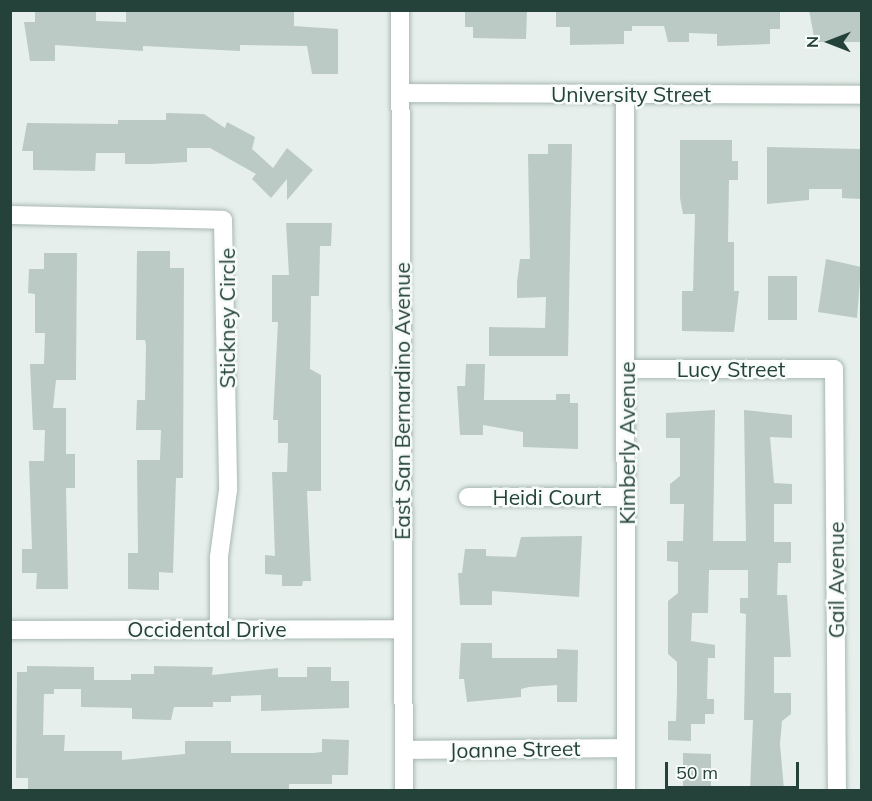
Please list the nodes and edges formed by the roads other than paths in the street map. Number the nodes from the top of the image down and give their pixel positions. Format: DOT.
graph roads {
  1 [pos="400,10"];
  2 [pos="399,93"];
  3 [pos="625,94"];
  4 [pos="861,96"];
  5 [pos="10,214"];
  6 [pos="628,369"];
  7 [pos="834,369"];
  8 [pos="468,497"];
  9 [pos="626,497"];
  10 [pos="219,629"];
  11 [pos="403,629"];
  12 [pos="10,630"];
  13 [pos="626,748"];
  14 [pos="404,750"];
  15 [pos="404,790"];
  16 [pos="626,790"];
  17 [pos="837,790"];
  1 -- 2 [label="street, East San Bernardino Avenue"];
  2 -- 3 [label="street, University Street"];
  2 -- 11 [label="street, East San Bernardino Avenue"];
  3 -- 4 [label="street, University Street"];
  3 -- 6 [label="street, Kimberly Avenue"];
  5 -- 10 [label="street, Stickney Circle"];
  6 -- 7 [label="street, Lucy Street"];
  6 -- 9 [label="street, Kimberly Avenue"];
  7 -- 17 [label="street, Gail Avenue"];
  8 -- 9 [label="street, Heidi Court"];
  9 -- 13 [label="street, Kimberly Avenue"];
  10 -- 11 [label="street, Occidental Drive"];
  10 -- 12 [label="street, Occidental Drive"];
  11 -- 14 [label="street, East San Bernardino Avenue"];
  13 -- 14 [label="street, Joanne Street"];
  13 -- 16 [label="street, Kimberly Avenue"];
  14 -- 15 [label="street, East San Bernardino Avenue"];
}
